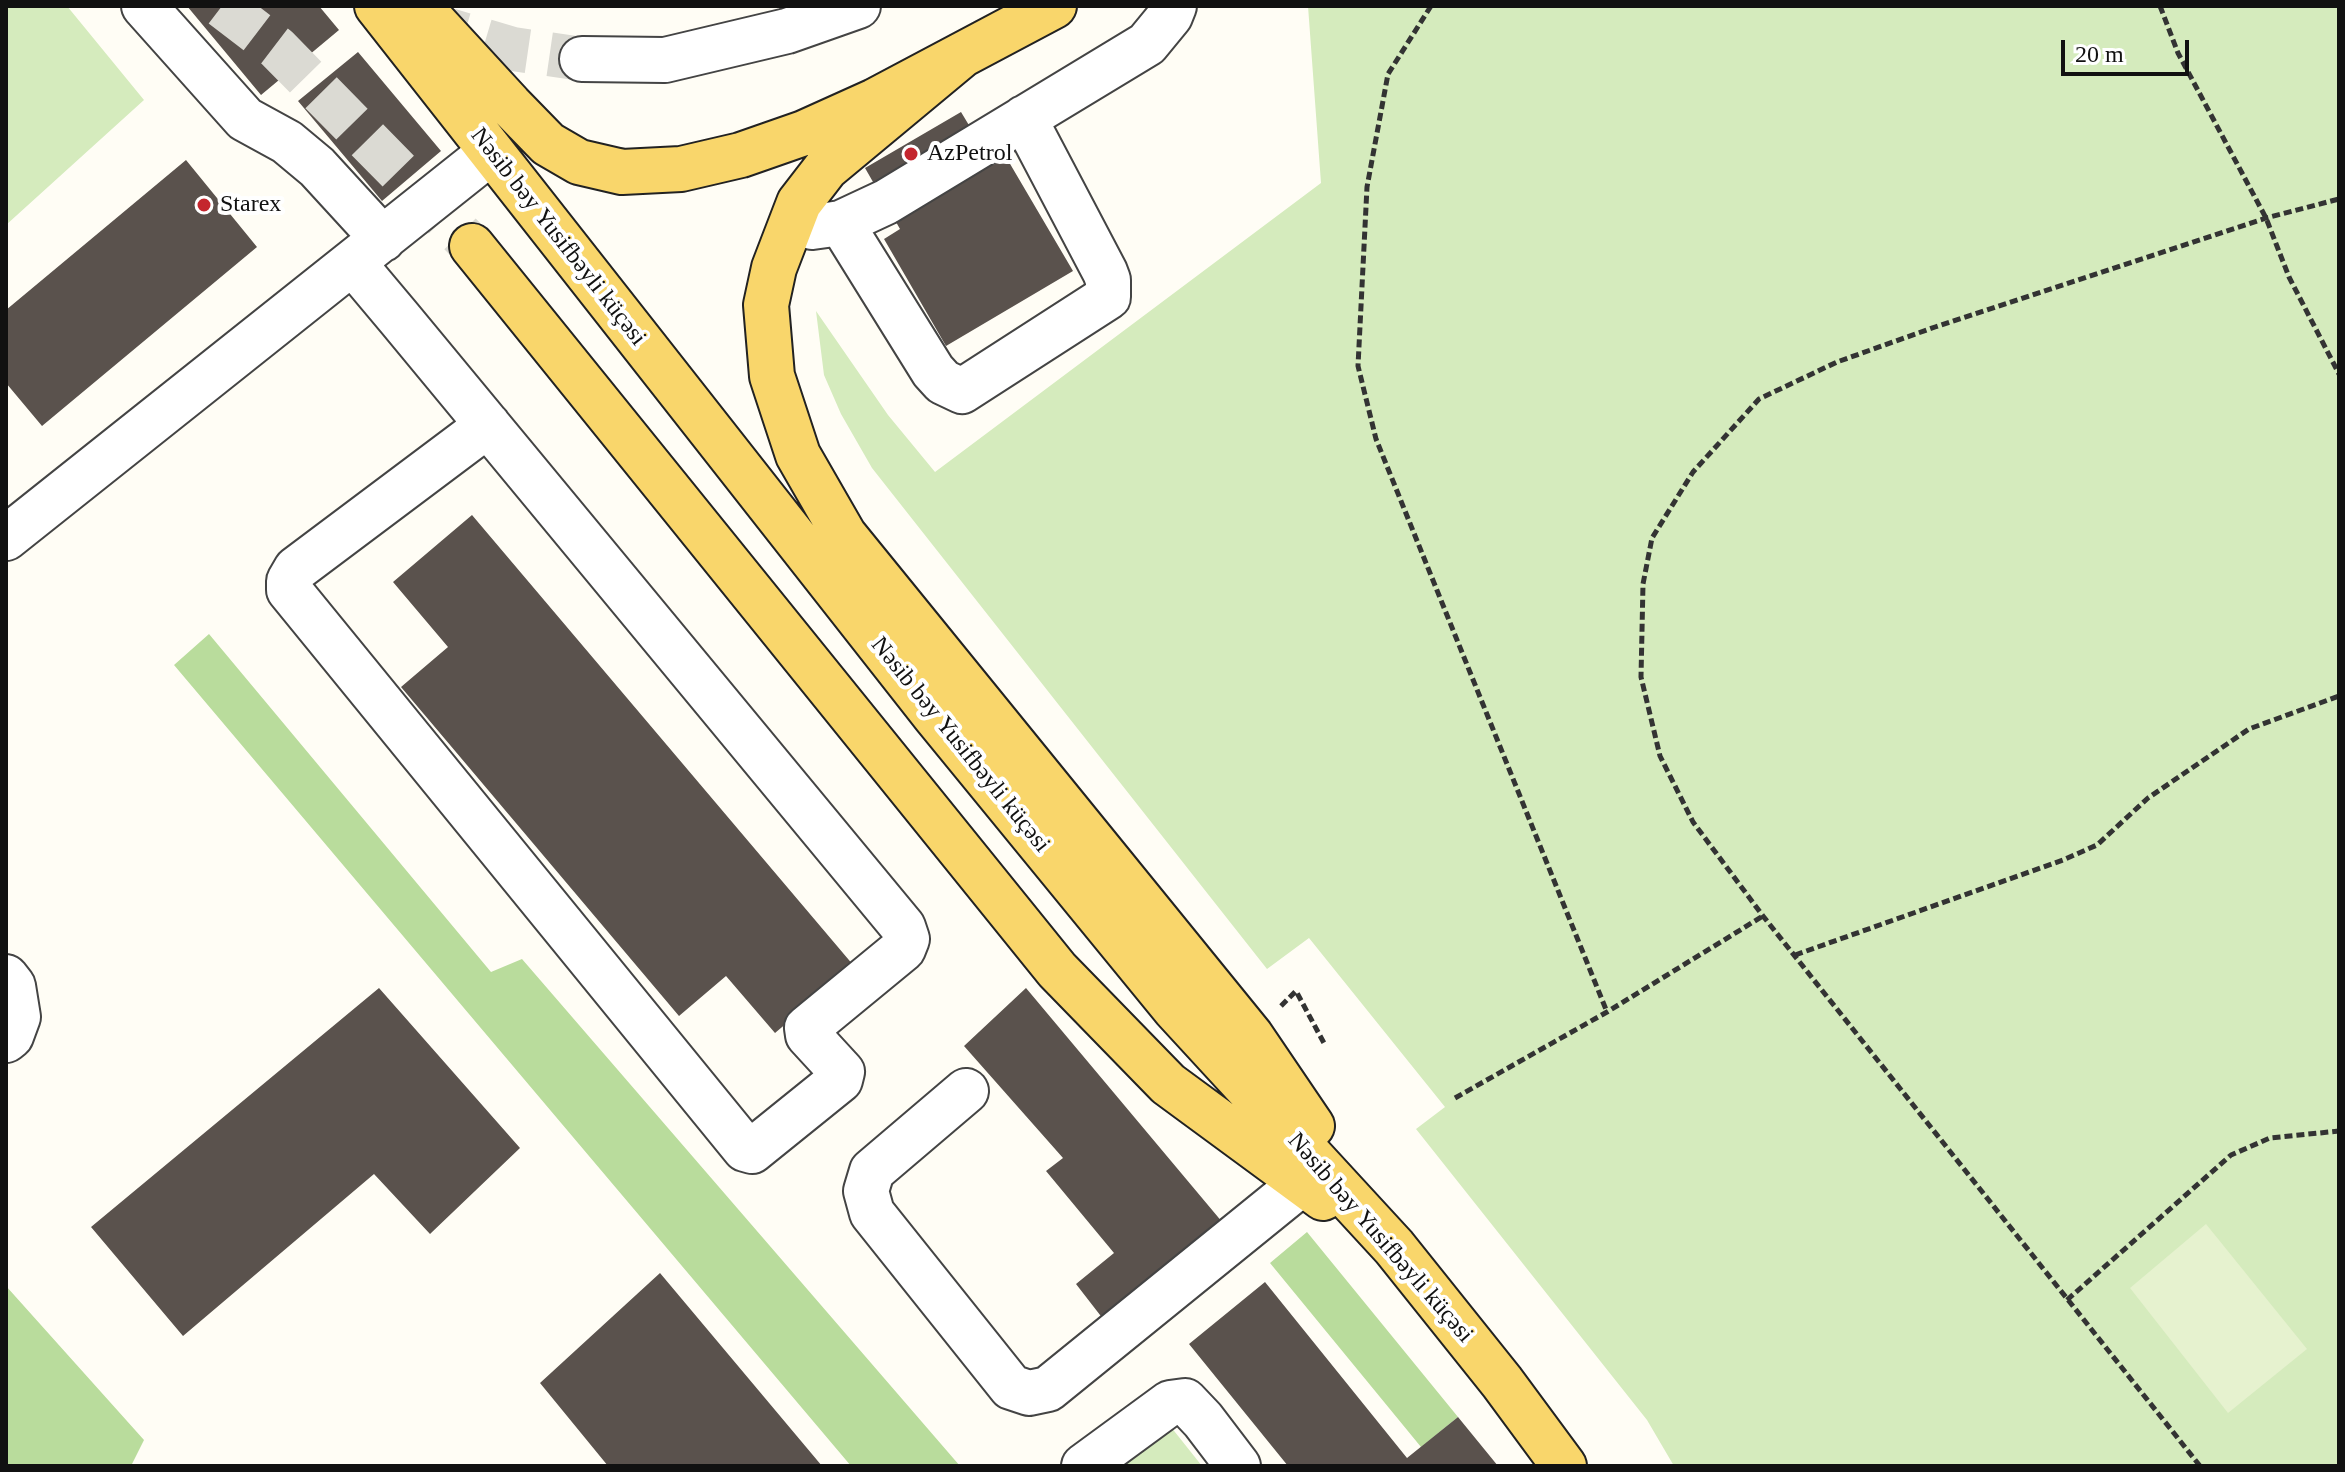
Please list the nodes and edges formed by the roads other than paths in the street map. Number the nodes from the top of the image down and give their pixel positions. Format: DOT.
graph roads {
  1 [pos="144,6"];
  2 [pos="377,6"];
  3 [pos="419,6"];
  4 [pos="858,6"];
  5 [pos="1054,6"];
  6 [pos="1174,6"];
  7 [pos="962,55"];
  8 [pos="582,59"];
  9 [pos="1024,118"];
  10 [pos="491,152"];
  11 [pos="841,223"];
  12 [pos="786,232"];
  13 [pos="472,246"];
  14 [pos="368,251"];
  15 [pos="488,425"];
  16 [pos="6,538"];
  17 [pos="6,977"];
  18 [pos="6,1040"];
  19 [pos="966,1091"];
  20 [pos="1302,1183"];
  21 [pos="1394,1247"];
  22 [pos="1084,1466"];
  23 [pos="1238,1466"];
  24 [pos="1564,1466"];
  1 -- 14 [label="street"];
  2 -- 10 [label="main road, Nəsib bəy Yusifbəyli küçəsi"];
  3 -- 7 [label="main road"];
  4 -- 8 [label="street"];
  5 -- 7 [label="main road"];
  6 -- 9 [label="street"];
  7 -- 12 [label="main road"];
  9 -- 11 [label="street"];
  9 -- 11 [label="street"];
  10 -- 14 [label="street"];
  10 -- 21 [label="main road, Nəsib bəy Yusifbəyli küçəsi"];
  11 -- 12 [label="street"];
  12 -- 21 [label="main road"];
  13 -- 20 [label="main road"];
  14 -- 15 [label="street"];
  14 -- 16 [label="street"];
  15 -- 15 [label="street"];
  17 -- 18 [label="street"];
  19 -- 20 [label="street"];
  20 -- 21 [label="main road"];
  21 -- 24 [label="main road, Nəsib bəy Yusifbəyli küçəsi"];
  22 -- 23 [label="street"];
}
